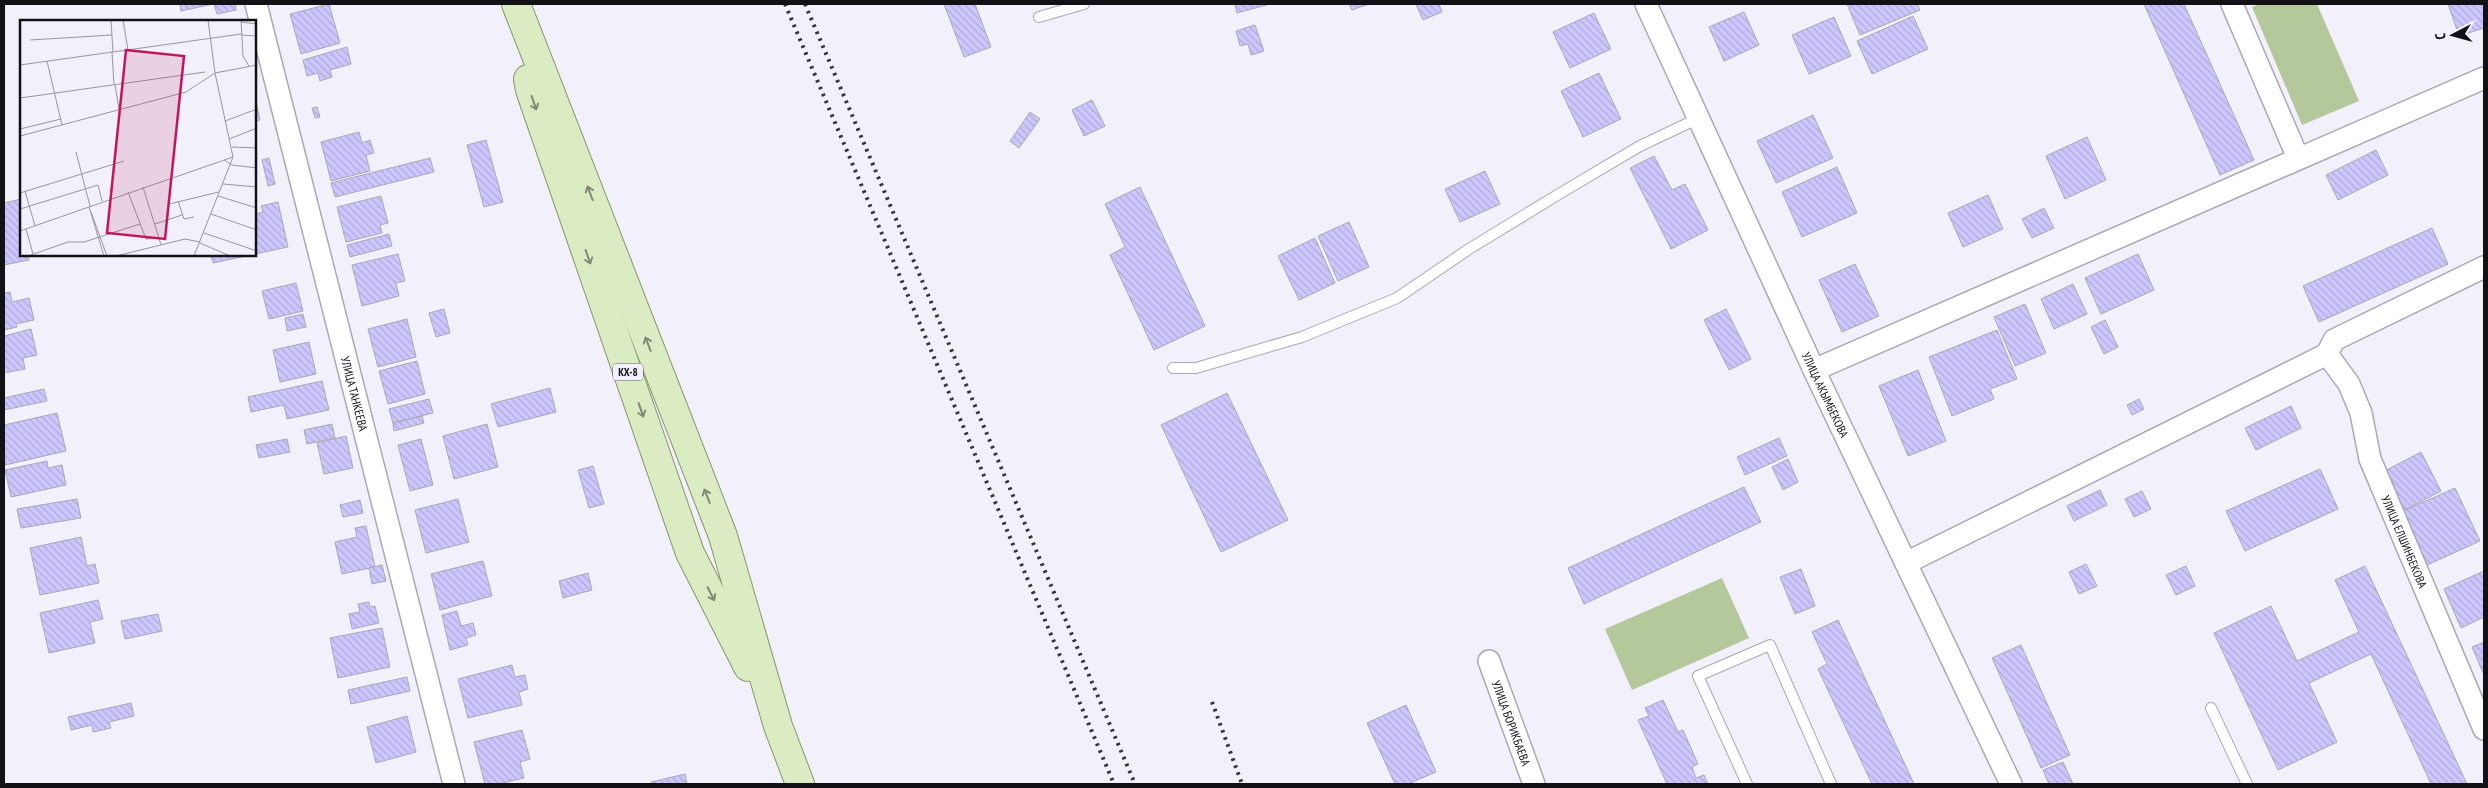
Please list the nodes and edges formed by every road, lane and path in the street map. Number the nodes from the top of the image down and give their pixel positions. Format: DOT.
graph roads {
  1 [pos="256,4"];
  2 [pos="516,4"];
  3 [pos="1084,4"];
  4 [pos="1646,4"];
  5 [pos="2232,4"];
  6 [pos="1040,17"];
  7 [pos="2482,84"];
  8 [pos="1699,118"];
  9 [pos="2298,158"];
  10 [pos="2484,267"];
  11 [pos="2327,354"];
  12 [pos="1173,368"];
  13 [pos="1814,370"];
  14 [pos="723,536"];
  15 [pos="690,553"];
  16 [pos="1906,563"];
  17 [pos="1489,661"];
  18 [pos="2211,708"];
  19 [pos="778,726"];
  20 [pos="2484,729"];
  21 [pos="454,784"];
  22 [pos="800,784"];
  23 [pos="1534,784"];
  24 [pos="1747,784"];
  25 [pos="1831,784"];
  26 [pos="2010,784"];
  27 [pos="2246,784"];
  1 -- 21 [label="street, УЛИЦА ТАНКЕЕВА"];
  14 -- 2 [label="main road, КХ-8, one-way"];
  2 -- 15 [label="main road, КХ-8, one-way"];
  3 -- 6 [label="lane"];
  4 -- 8 [label="street, УЛИЦА АКЫМБЕКОВА"];
  5 -- 9 [label="street"];
  7 -- 9 [label="street"];
  8 -- 12 [label="lane"];
  8 -- 13 [label="street, УЛИЦА АКЫМБЕКОВА"];
  9 -- 13 [label="street"];
  10 -- 11 [label="street"];
  11 -- 16 [label="street"];
  11 -- 20 [label="street, УЛИЦА ЕЛШИНБЕКОВА"];
  13 -- 16 [label="street, УЛИЦА АКЫМБЕКОВА"];
  14 -- 15 [label="main road"];
  14 -- 19 [label="main road, КХ-8"];
  15 -- 19 [label="main road, КХ-8, one-way"];
  16 -- 26 [label="street, УЛИЦА АКЫМБЕКОВА"];
  17 -- 23 [label="street, УЛИЦА БОРИКБАЕВА"];
  18 -- 27 [label="lane"];
  19 -- 22 [label="main road, КХ-8"];
  24 -- 25 [label="lane"];
}
